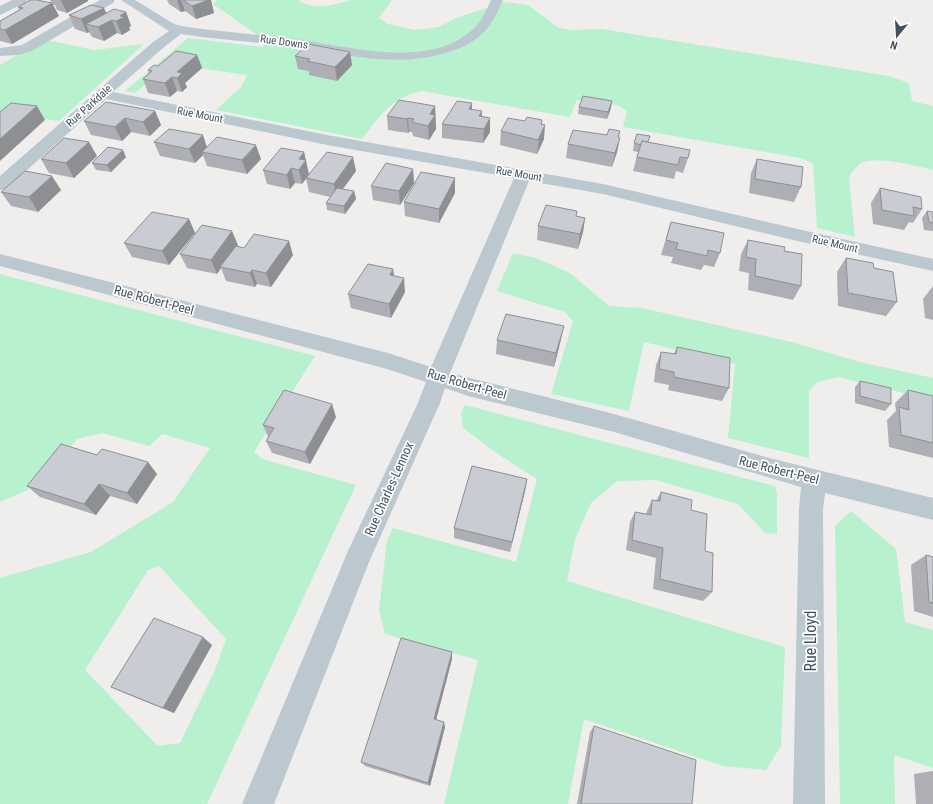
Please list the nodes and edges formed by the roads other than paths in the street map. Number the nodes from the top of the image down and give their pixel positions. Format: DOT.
graph roads {
  1 [pos="21,0"];
  2 [pos="110,0"];
  3 [pos="127,0"];
  4 [pos="497,0"];
  5 [pos="0,11"];
  6 [pos="179,30"];
  7 [pos="0,52"];
  8 [pos="102,94"];
  9 [pos="523,175"];
  10 [pos="0,185"];
  11 [pos="0,260"];
  12 [pos="933,265"];
  13 [pos="438,376"];
  14 [pos="814,479"];
  15 [pos="933,509"];
  16 [pos="258,804"];
  17 [pos="808,804"];
  1 -- 5 [label="street"];
  2 -- 7 [label="street"];
  3 -- 6 [label="street, Rue Downs"];
  4 -- 6 [label="street, Rue Downs"];
  6 -- 8 [label="street, Rue Parkdale"];
  8 -- 9 [label="street, Rue Mount"];
  8 -- 10 [label="street, Rue Parkdale"];
  9 -- 12 [label="street, Rue Mount"];
  9 -- 13 [label="street, Rue Charles-Lennox"];
  11 -- 13 [label="street, Rue Robert-Peel"];
  13 -- 14 [label="street, Rue Robert-Peel"];
  13 -- 16 [label="street, Rue Charles-Lennox"];
  14 -- 15 [label="street, Rue Robert-Peel"];
  14 -- 17 [label="street, Rue Lloyd"];
}
